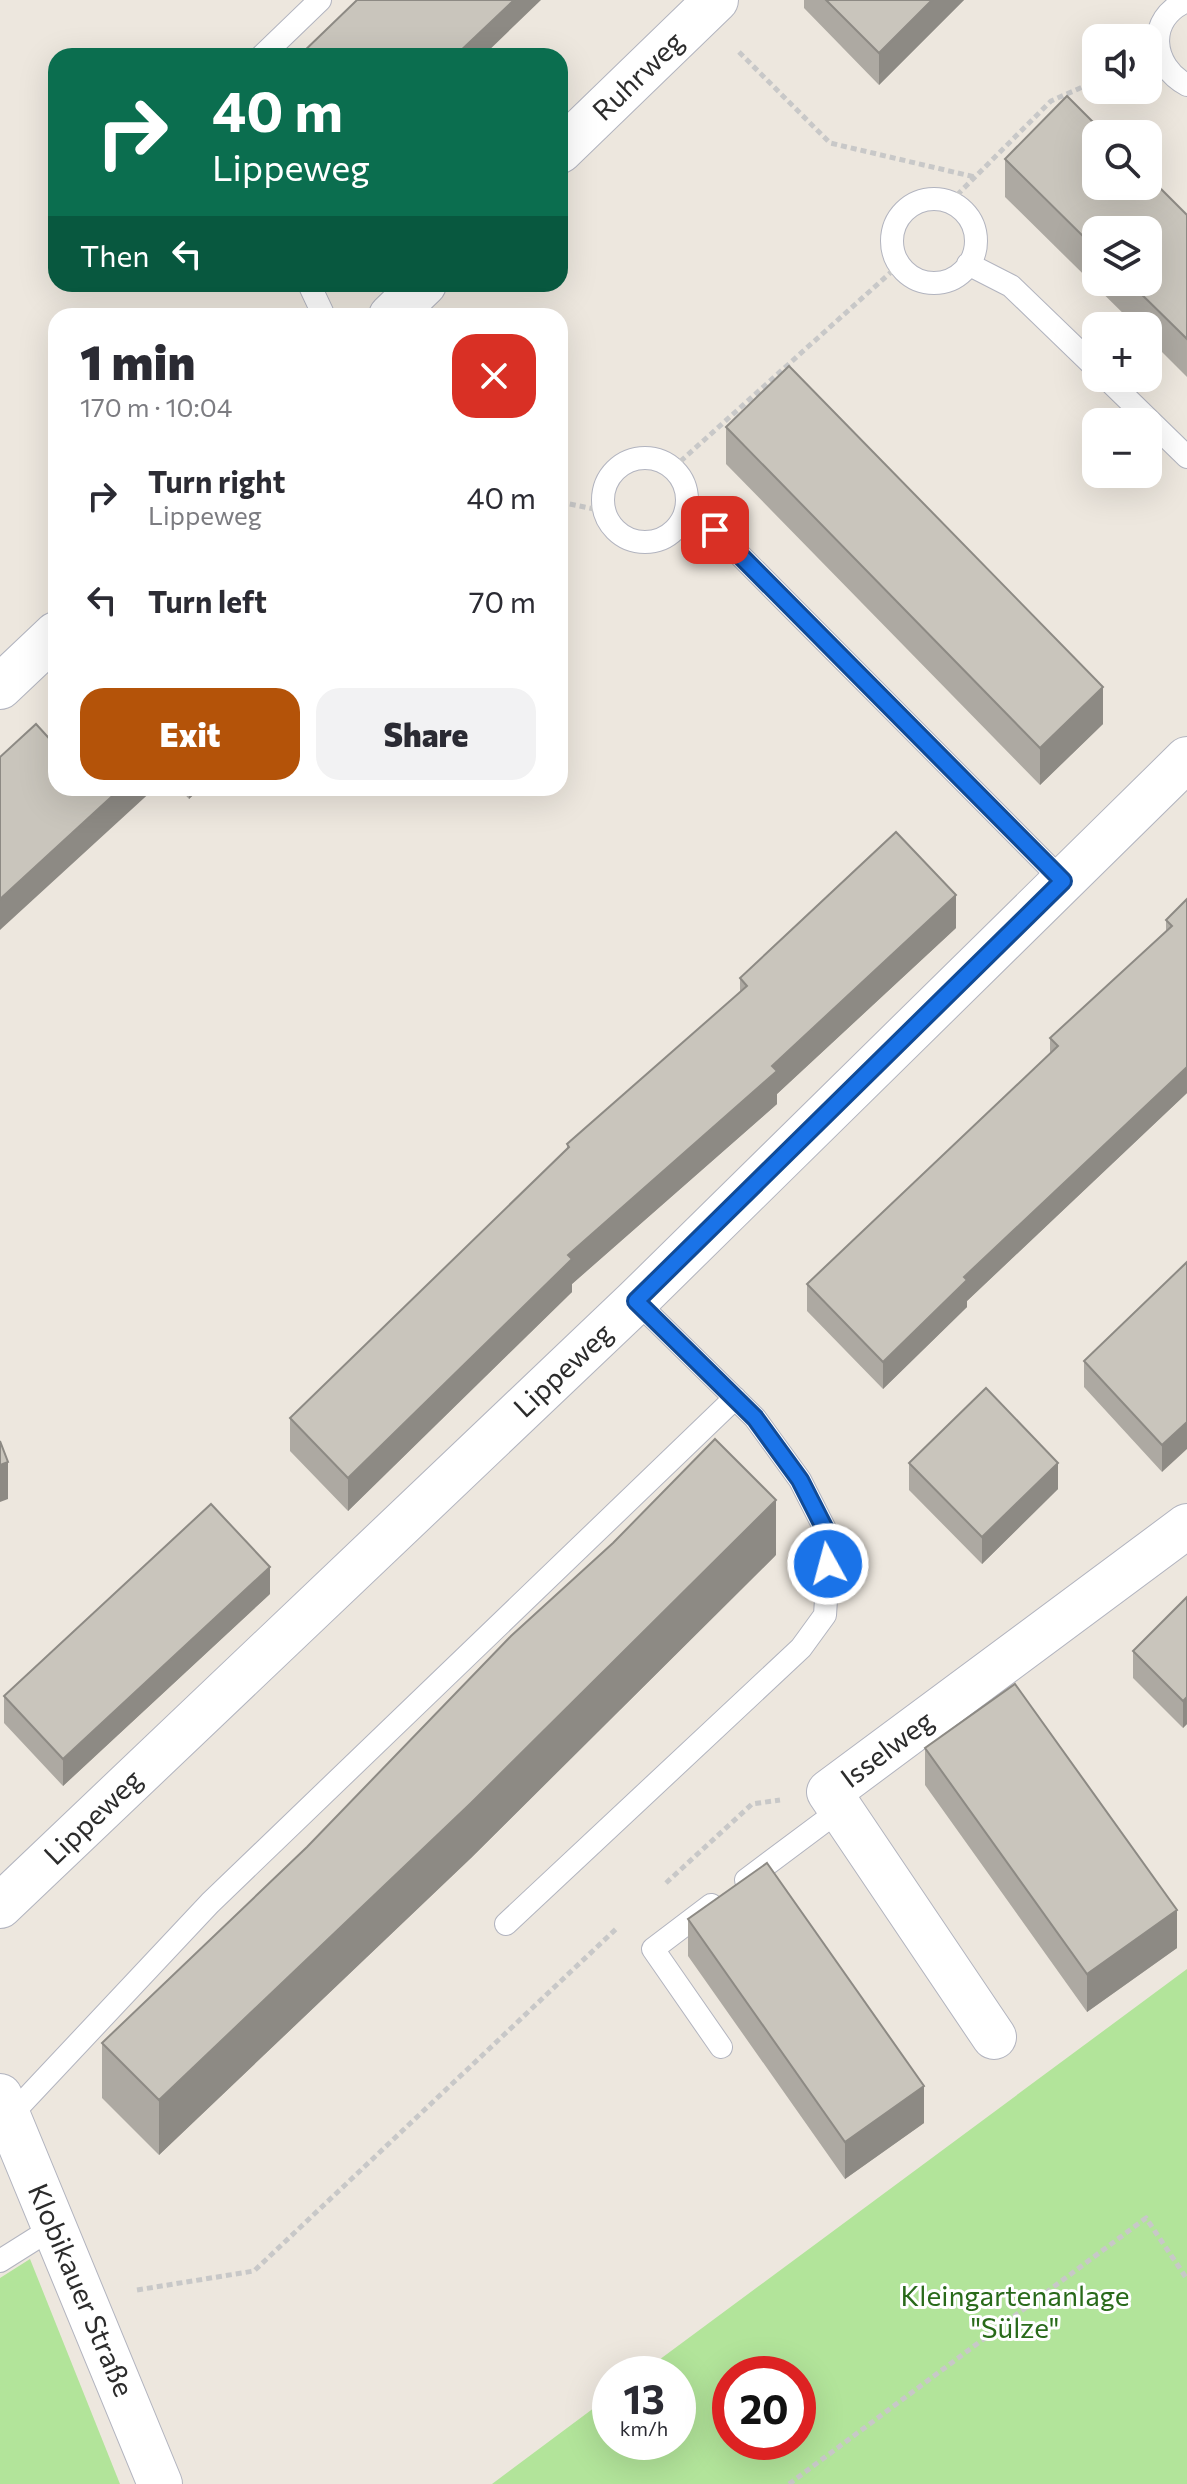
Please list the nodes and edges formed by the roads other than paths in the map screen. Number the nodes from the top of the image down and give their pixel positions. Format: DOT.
graph roads {
  1 [pos="320,0"];
  2 [pos="1187,1"];
  3 [pos="709,7"];
  4 [pos="270,48"];
  5 [pos="1187,85"];
  6 [pos="568,143"];
  7 [pos="968,264"];
  8 [pos="416,292"];
  9 [pos="399,308"];
  10 [pos="1082,354"];
  11 [pos="1120,392"];
  12 [pos="1187,457"];
  13 [pos="687,509"];
  14 [pos="48,642"];
  15 [pos="0,687"];
  16 [pos="1187,759"];
  17 [pos="1063,881"];
  18 [pos="636,1301"];
  19 [pos="735,1398"];
  20 [pos="1186,1530"];
  21 [pos="835,1801"];
  22 [pos="0,1906"];
  23 [pos="506,1924"];
  24 [pos="994,2037"];
  25 [pos="721,2047"];
  26 [pos="4,2107"];
  27 [pos="54,2227"];
  28 [pos="0,2261"];
  29 [pos="160,2484"];
  1 -- 4 [label="lane"];
  2 -- 5 [label="lane"];
  3 -- 6 [label="street, Ruhrweg"];
  7 -- 7 [label="lane"];
  7 -- 10 [label="lane"];
  8 -- 9 [label="street"];
  11 -- 12 [label="lane"];
  13 -- 13 [label="lane"];
  13 -- 17 [label="lane"];
  14 -- 15 [label="street"];
  16 -- 17 [label="street, Lippeweg"];
  17 -- 18 [label="street, Lippeweg"];
  18 -- 19 [label="lane"];
  18 -- 22 [label="street, Lippeweg"];
  19 -- 23 [label="lane"];
  19 -- 26 [label="lane"];
  20 -- 21 [label="street, Isselweg"];
  21 -- 24 [label="street, Isselweg"];
  21 -- 25 [label="lane"];
  26 -- 27 [label="street, Klobikauer Straße"];
  27 -- 28 [label="lane"];
  27 -- 29 [label="street, Klobikauer Straße"];
}
